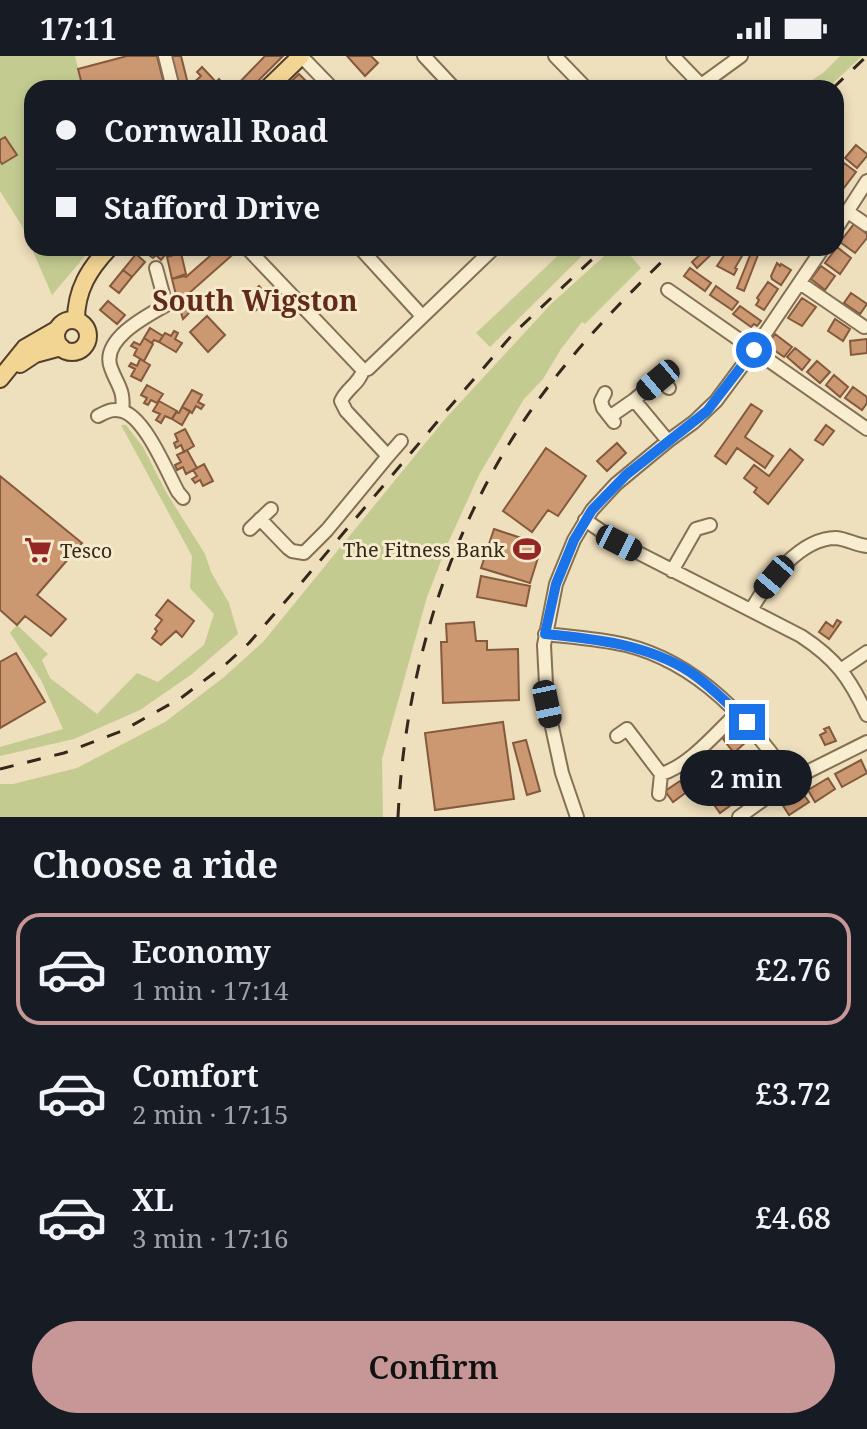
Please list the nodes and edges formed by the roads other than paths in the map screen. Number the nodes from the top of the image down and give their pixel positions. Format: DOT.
graph roads {
  1 [pos="165,56"];
  2 [pos="301,56"];
  3 [pos="424,56"];
  4 [pos="555,56"];
  5 [pos="673,56"];
  6 [pos="741,56"];
  7 [pos="171,80"];
  8 [pos="276,80"];
  9 [pos="324,80"];
  10 [pos="446,80"];
  11 [pos="578,80"];
  12 [pos="693,80"];
  13 [pos="708,80"];
  14 [pos="867,181"];
  15 [pos="848,212"];
  16 [pos="844,218"];
  17 [pos="867,225"];
  18 [pos="103,256"];
  19 [pos="255,256"];
  20 [pos="367,256"];
  21 [pos="483,256"];
  22 [pos="818,256"];
  23 [pos="156,268"];
  24 [pos="800,283"];
  25 [pos="668,290"];
  26 [pos="422,316"];
  27 [pos="76,320"];
  28 [pos="864,327"];
  29 [pos="58,329"];
  30 [pos="61,347"];
  31 [pos="754,350"];
  32 [pos="363,370"];
  33 [pos="1,378"];
  34 [pos="669,388"];
  35 [pos="605,393"];
  36 [pos="634,400"];
  37 [pos="122,411"];
  38 [pos="98,416"];
  39 [pos="867,429"];
  40 [pos="401,441"];
  41 [pos="668,441"];
  42 [pos="388,456"];
  43 [pos="183,498"];
  44 [pos="271,509"];
  45 [pos="691,514"];
  46 [pos="260,519"];
  47 [pos="585,520"];
  48 [pos="710,525"];
  49 [pos="250,529"];
  50 [pos="696,529"];
  51 [pos="867,546"];
  52 [pos="672,571"];
  53 [pos="751,610"];
  54 [pos="545,634"];
  55 [pos="867,652"];
  56 [pos="842,669"];
  57 [pos="737,713"];
  58 [pos="867,715"];
  59 [pos="617,736"];
  60 [pos="867,742"];
  61 [pos="661,774"];
  62 [pos="791,780"];
  63 [pos="659,794"];
  64 [pos="577,817"];
  65 [pos="739,817"];
  1 -- 7 [label="street"];
  2 -- 8 [label="main road"];
  2 -- 9 [label="street"];
  3 -- 10 [label="street"];
  4 -- 11 [label="street"];
  5 -- 12 [label="street"];
  6 -- 13 [label="street"];
  14 -- 15 [label="street"];
  15 -- 16 [label="street"];
  15 -- 17 [label="street"];
  18 -- 27 [label="main road"];
  19 -- 32 [label="street"];
  20 -- 26 [label="street"];
  21 -- 26 [label="street"];
  22 -- 24 [label="street"];
  23 -- 37 [label="street"];
  24 -- 28 [label="street"];
  24 -- 31 [label="street"];
  25 -- 31 [label="street"];
  26 -- 32 [label="street"];
  27 -- 29 [label="main road"];
  27 -- 30 [label="main road"];
  29 -- 30 [label="main road"];
  29 -- 33 [label="main road"];
  30 -- 33 [label="main road"];
  31 -- 39 [label="street"];
  31 -- 41 [label="street"];
  32 -- 42 [label="street"];
  34 -- 36 [label="street"];
  35 -- 36 [label="street"];
  36 -- 41 [label="street"];
  37 -- 38 [label="street"];
  37 -- 43 [label="street"];
  40 -- 42 [label="street"];
  41 -- 47 [label="street"];
  42 -- 46 [label="street"];
  44 -- 46 [label="street"];
  45 -- 50 [label="street"];
  46 -- 49 [label="street"];
  47 -- 52 [label="street"];
  47 -- 54 [label="street"];
  48 -- 50 [label="street"];
  50 -- 52 [label="street"];
  51 -- 53 [label="street"];
  52 -- 53 [label="street"];
  53 -- 56 [label="street"];
  54 -- 57 [label="street"];
  54 -- 64 [label="street"];
  55 -- 56 [label="street"];
  56 -- 58 [label="street"];
  57 -- 61 [label="street"];
  57 -- 62 [label="street"];
  59 -- 61 [label="street"];
  60 -- 62 [label="street"];
  61 -- 63 [label="street"];
  62 -- 65 [label="street"];
}
